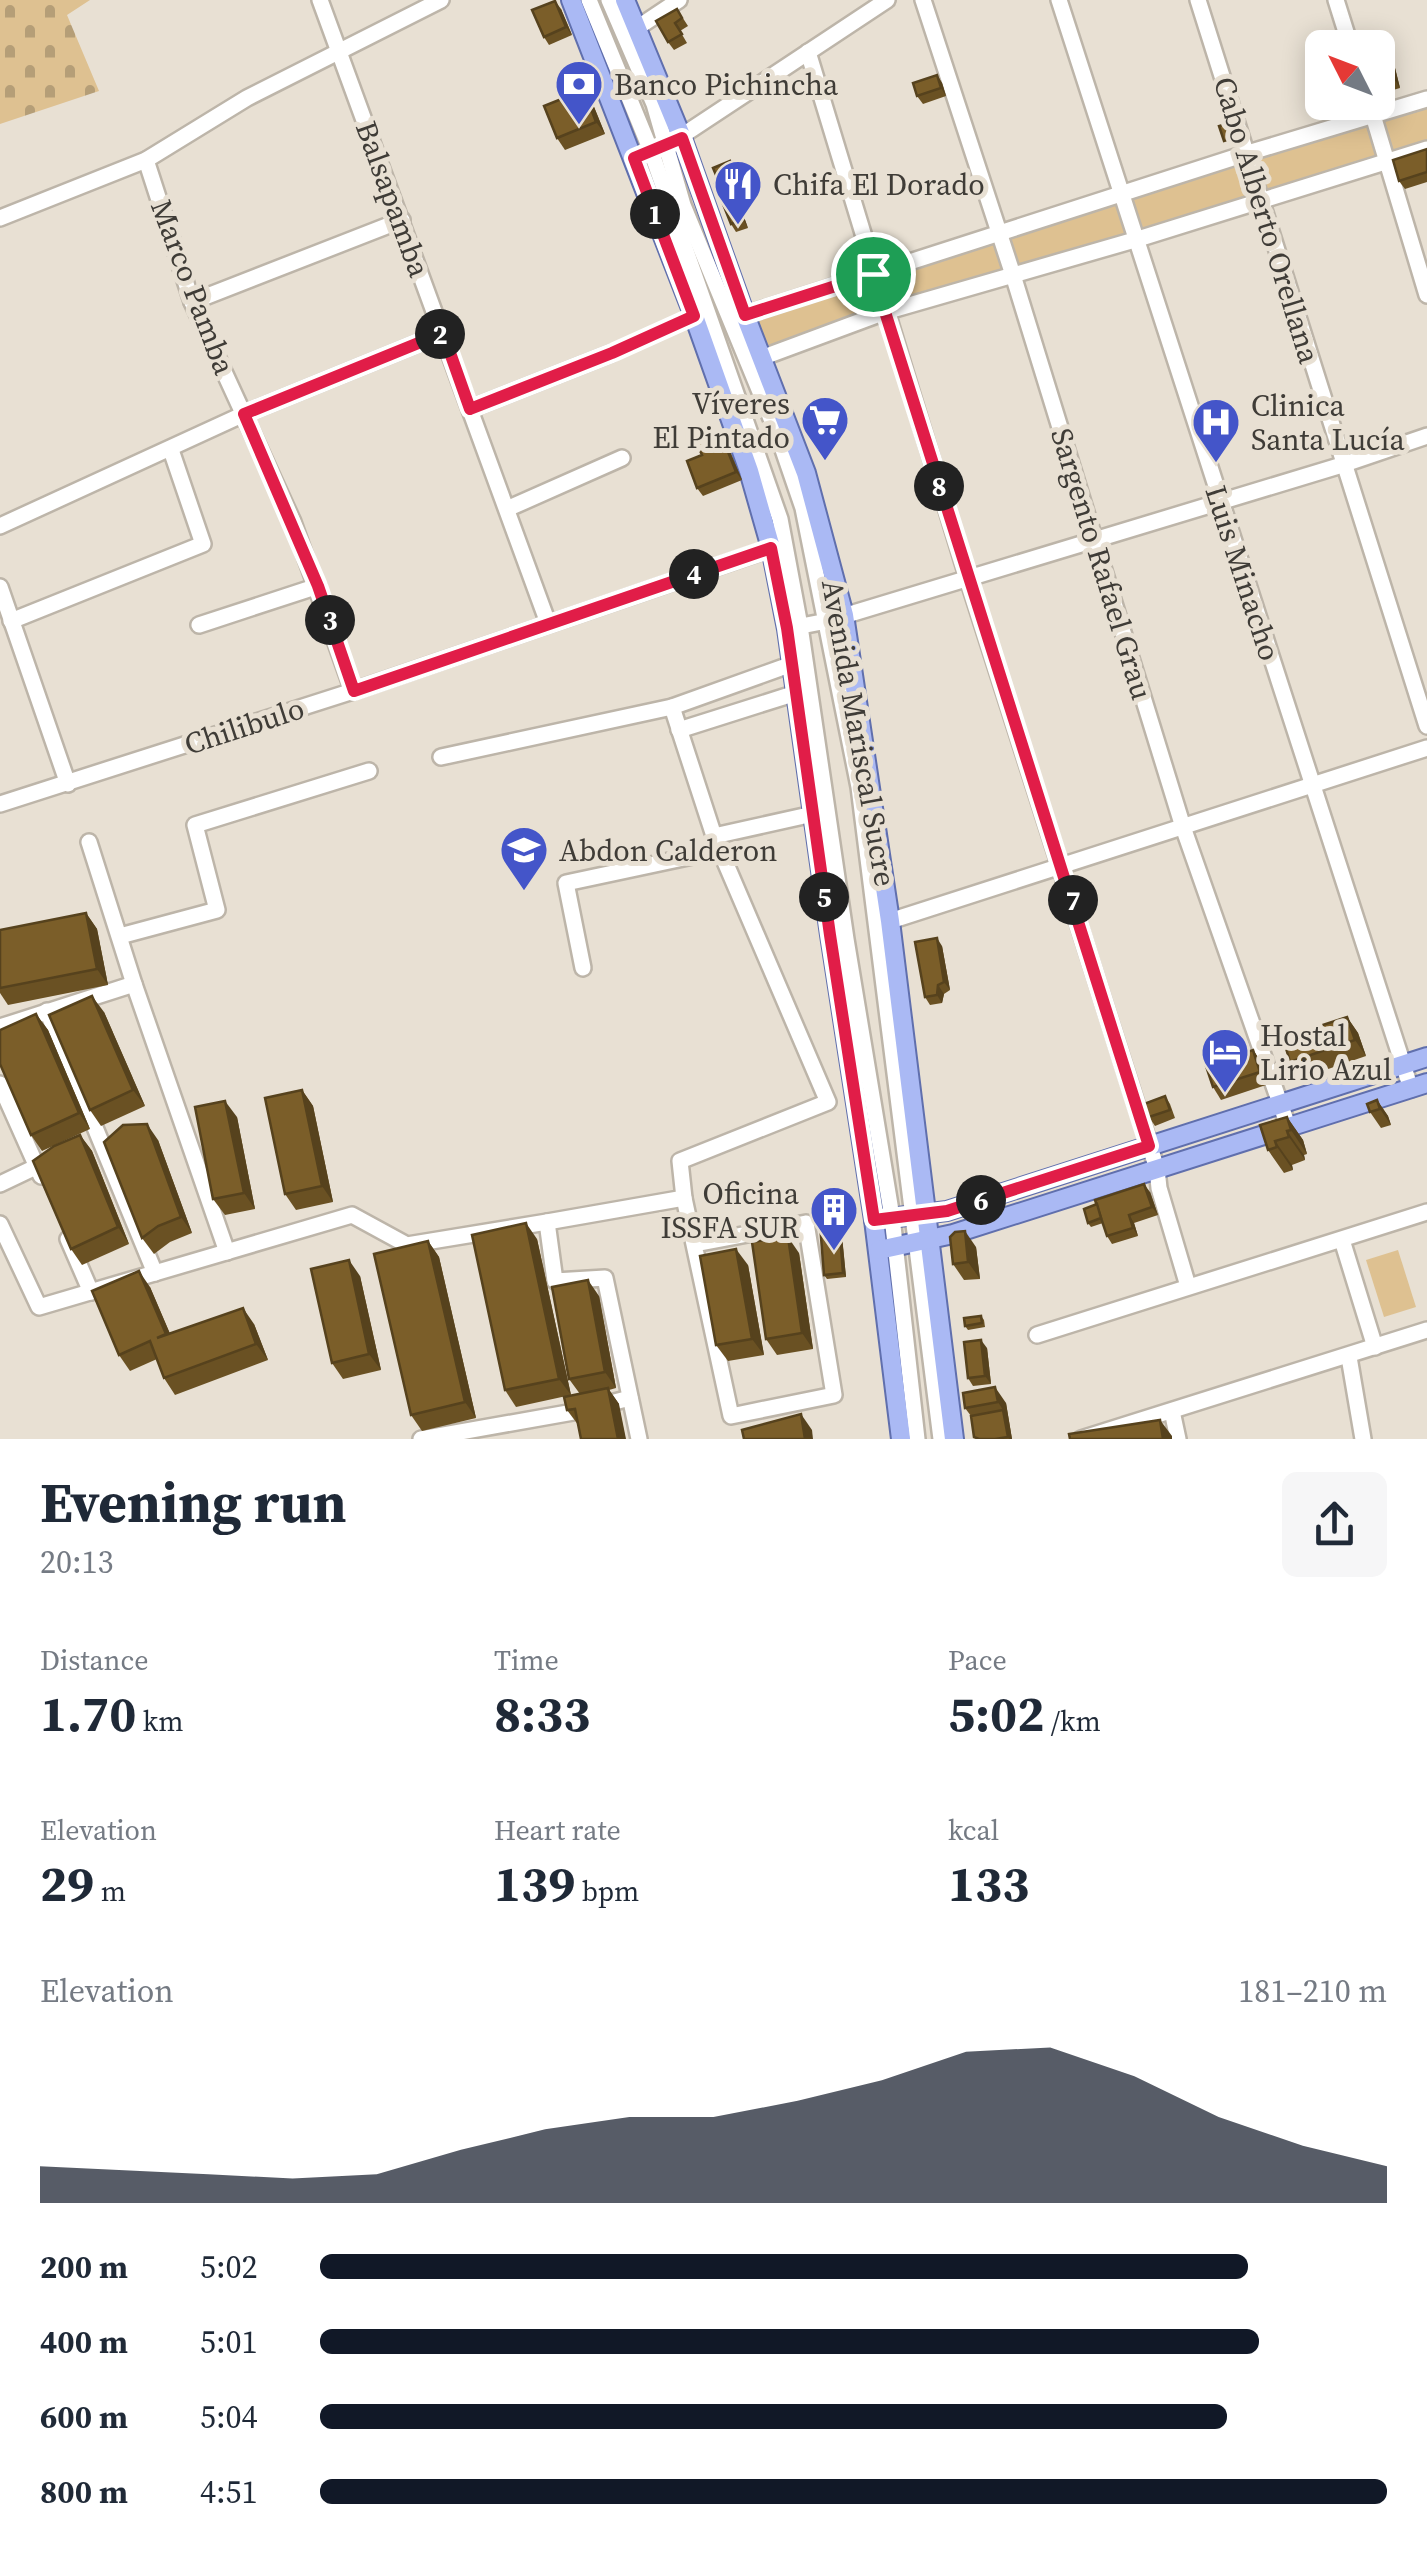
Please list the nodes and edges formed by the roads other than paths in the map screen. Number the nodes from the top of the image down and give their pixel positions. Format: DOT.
graph roads {
  1 [pos="320,0"];
  2 [pos="441,0"];
  3 [pos="572,0"];
  4 [pos="589,0"];
  5 [pos="609,0"];
  6 [pos="624,0"];
  7 [pos="679,0"];
  8 [pos="887,0"];
  9 [pos="923,0"];
  10 [pos="1060,0"];
  11 [pos="1198,0"];
  12 [pos="1336,0"];
  13 [pos="637,28"];
  14 [pos="1345,30"];
  15 [pos="338,51"];
  16 [pos="808,52"];
  17 [pos="1427,99"];
  18 [pos="1395,105"];
  19 [pos="1340,120"];
  20 [pos="1374,120"];
  21 [pos="682,138"];
  22 [pos="1427,150"];
  23 [pos="650,152"];
  24 [pos="1248,153"];
  25 [pos="146,160"];
  26 [pos="1386,162"];
  27 [pos="1121,194"];
  28 [pos="1262,202"];
  29 [pos="0,218"];
  30 [pos="402,220"];
  31 [pos="999,232"];
  32 [pos="1138,240"];
  33 [pos="873,274"];
  34 [pos="1013,275"];
  35 [pos="1427,295"];
  36 [pos="192,302"];
  37 [pos="885,312"];
  38 [pos="745,315"];
  39 [pos="443,333"];
  40 [pos="612,353"];
  41 [pos="761,358"];
  42 [pos="470,409"];
  43 [pos="244,414"];
  44 [pos="1427,436"];
  45 [pos="171,450"];
  46 [pos="622,458"];
  47 [pos="1342,465"];
  48 [pos="1220,502"];
  49 [pos="507,509"];
  50 [pos="0,526"];
  51 [pos="1094,538"];
  52 [pos="778,546"];
  53 [pos="967,576"];
  54 [pos="318,586"];
  55 [pos="0,587"];
  56 [pos="836,618"];
  57 [pos="11,622"];
  58 [pos="548,624"];
  59 [pos="199,625"];
  60 [pos="794,627"];
  61 [pos="792,664"];
  62 [pos="354,691"];
  63 [pos="796,692"];
  64 [pos="672,707"];
  65 [pos="1427,726"];
  66 [pos="679,730"];
  67 [pos="1427,748"];
  68 [pos="441,757"];
  69 [pos="369,771"];
  70 [pos="68,784"];
  71 [pos="1312,785"];
  72 [pos="0,804"];
  73 [pos="812,814"];
  74 [pos="1183,827"];
  75 [pos="89,842"];
  76 [pos="718,843"];
  77 [pos="1062,864"];
  78 [pos="890,921"];
  79 [pos="120,936"];
  80 [pos="584,968"];
  81 [pos="134,984"];
  82 [pos="47,1011"];
  83 [pos="0,1027"];
  84 [pos="1427,1057"];
  85 [pos="1401,1065"];
  86 [pos="0,1084"];
  87 [pos="1419,1086"];
  88 [pos="1281,1104"];
  89 [pos="1288,1126"];
  90 [pos="1149,1146"];
  91 [pos="61,1156"];
  92 [pos="1157,1169"];
  93 [pos="0,1184"];
  94 [pos="47,1190"];
  95 [pos="684,1198"];
  96 [pos="1427,1212"];
  97 [pos="920,1213"];
  98 [pos="883,1218"];
  99 [pos="547,1222"];
  100 [pos="0,1224"];
  101 [pos="62,1224"];
  102 [pos="923,1240"];
  103 [pos="1342,1240"];
  104 [pos="695,1244"];
  105 [pos="887,1249"];
  106 [pos="227,1252"];
  107 [pos="154,1274"];
  108 [pos="1188,1286"];
  109 [pos="92,1292"];
  110 [pos="1427,1330"];
  111 [pos="1037,1335"];
  112 [pos="1375,1347"];
  113 [pos="1349,1356"];
  114 [pos="575,1392"];
  115 [pos="630,1398"];
  116 [pos="579,1411"];
  117 [pos="1172,1411"];
  118 [pos="421,1439"];
  119 [pos="639,1439"];
  120 [pos="901,1439"];
  121 [pos="917,1439"];
  122 [pos="940,1439"];
  123 [pos="954,1439"];
  124 [pos="1081,1439"];
  125 [pos="1178,1439"];
  126 [pos="1363,1439"];
  1 -- 15 [label="street, Balsapamba"];
  2 -- 15 [label="street"];
  3 -- 23 [label="main road, Avenida Mariscal Sucre"];
  4 -- 23 [label="street"];
  5 -- 23 [label="street"];
  6 -- 13 [label="main road, Avenida Mariscal Sucre"];
  7 -- 13 [label="street"];
  8 -- 16 [label="street"];
  9 -- 31 [label="street, Sargento Rafael Grau"];
  10 -- 27 [label="street, Luis Minacho"];
  11 -- 24 [label="street, Cabo Alberto Orellana"];
  12 -- 14 [label="street"];
  13 -- 21 [label="main road, Avenida Mariscal Sucre"];
  15 -- 25 [label="street"];
  15 -- 30 [label="street, Balsapamba"];
  16 -- 21 [label="street"];
  16 -- 33 [label="street"];
  17 -- 18 [label="street"];
  19 -- 24 [label="street"];
  20 -- 26 [label="street"];
  21 -- 23 [label="street"];
  21 -- 38 [label="main road, Avenida Mariscal Sucre"];
  22 -- 26 [label="street"];
  23 -- 52 [label="main road, Avenida Mariscal Sucre"];
  23 -- 52 [label="street"];
  23 -- 56 [label="street"];
  24 -- 27 [label="street"];
  24 -- 28 [label="street, Cabo Alberto Orellana"];
  25 -- 29 [label="street"];
  25 -- 36 [label="street, Marco Pamba"];
  26 -- 28 [label="street"];
  26 -- 35 [label="street"];
  27 -- 31 [label="street"];
  27 -- 32 [label="street, Luis Minacho"];
  28 -- 32 [label="street"];
  28 -- 47 [label="street, Cabo Alberto Orellana"];
  30 -- 36 [label="street"];
  30 -- 39 [label="street, Balsapamba"];
  31 -- 33 [label="street"];
  31 -- 34 [label="street, Sargento Rafael Grau"];
  32 -- 34 [label="street"];
  32 -- 48 [label="street, Luis Minacho"];
  33 -- 37 [label="street"];
  33 -- 38 [label="street"];
  34 -- 37 [label="street"];
  34 -- 51 [label="street, Sargento Rafael Grau"];
  36 -- 43 [label="street, Marco Pamba"];
  37 -- 41 [label="street"];
  37 -- 53 [label="street"];
  38 -- 41 [label="main road, Avenida Mariscal Sucre"];
  39 -- 42 [label="street, Balsapamba"];
  39 -- 43 [label="street"];
  40 -- 42 [label="street"];
  41 -- 56 [label="main road, Avenida Mariscal Sucre"];
  42 -- 49 [label="street, Balsapamba"];
  43 -- 45 [label="street"];
  43 -- 54 [label="street, Marco Pamba"];
  44 -- 47 [label="street"];
  45 -- 50 [label="street"];
  45 -- 57 [label="street"];
  46 -- 49 [label="street"];
  47 -- 48 [label="street"];
  47 -- 65 [label="street, Cabo Alberto Orellana"];
  48 -- 51 [label="street"];
  48 -- 71 [label="street, Luis Minacho"];
  49 -- 58 [label="street, Balsapamba"];
  51 -- 53 [label="street"];
  51 -- 74 [label="street, Sargento Rafael Grau"];
  52 -- 58 [label="street, Chilibulo"];
  52 -- 60 [label="main road, Avenida Mariscal Sucre"];
  53 -- 56 [label="street"];
  53 -- 77 [label="street"];
  54 -- 59 [label="street"];
  54 -- 62 [label="street, Marco Pamba"];
  55 -- 57 [label="street"];
  56 -- 60 [label="street"];
  56 -- 78 [label="main road, Avenida Mariscal Sucre"];
  56 -- 97 [label="street"];
  57 -- 70 [label="street"];
  58 -- 62 [label="street, Chilibulo"];
  60 -- 61 [label="main road, Avenida Mariscal Sucre"];
  60 -- 98 [label="street"];
  61 -- 63 [label="main road, Avenida Mariscal Sucre"];
  61 -- 64 [label="street"];
  62 -- 70 [label="street, Chilibulo"];
  63 -- 66 [label="street"];
  63 -- 73 [label="main road, Avenida Mariscal Sucre"];
  64 -- 66 [label="street"];
  64 -- 68 [label="street"];
  66 -- 76 [label="street"];
  67 -- 71 [label="street"];
  69 -- 79 [label="street"];
  70 -- 72 [label="street, Chilibulo"];
  71 -- 74 [label="street"];
  71 -- 85 [label="street, Luis Minacho"];
  73 -- 76 [label="street"];
  73 -- 98 [label="main road, Avenida Mariscal Sucre"];
  74 -- 77 [label="street"];
  74 -- 88 [label="street, Sargento Rafael Grau"];
  75 -- 79 [label="street"];
  76 -- 80 [label="street"];
  76 -- 95 [label="street"];
  77 -- 78 [label="street"];
  77 -- 90 [label="street"];
  78 -- 97 [label="main road, Avenida Mariscal Sucre"];
  79 -- 81 [label="street"];
  81 -- 82 [label="street"];
  81 -- 106 [label="street"];
  82 -- 83 [label="street"];
  82 -- 107 [label="street"];
  84 -- 85 [label="main road"];
  85 -- 87 [label="street, Luis Minacho"];
  85 -- 88 [label="main road"];
  86 -- 94 [label="street"];
  87 -- 89 [label="main road"];
  88 -- 89 [label="street, Sargento Rafael Grau"];
  88 -- 90 [label="main road"];
  89 -- 92 [label="main road"];
  90 -- 92 [label="street"];
  90 -- 97 [label="main road"];
  91 -- 93 [label="street"];
  92 -- 102 [label="main road"];
  92 -- 108 [label="street"];
  95 -- 99 [label="street"];
  95 -- 104 [label="street"];
  96 -- 103 [label="street"];
  97 -- 98 [label="main road"];
  97 -- 102 [label="main road, Avenida Mariscal Sucre"];
  98 -- 105 [label="main road, Avenida Mariscal Sucre"];
  99 -- 106 [label="street"];
  99 -- 115 [label="street"];
  100 -- 109 [label="street"];
  101 -- 109 [label="street"];
  102 -- 105 [label="main road"];
  102 -- 122 [label="street"];
  102 -- 123 [label="main road, Avenida Mariscal Sucre"];
  103 -- 108 [label="street"];
  103 -- 112 [label="street"];
  104 -- 104 [label="street"];
  105 -- 120 [label="main road, Avenida Mariscal Sucre"];
  105 -- 121 [label="street"];
  106 -- 107 [label="street"];
  107 -- 109 [label="street"];
  108 -- 111 [label="street"];
  110 -- 112 [label="street"];
  112 -- 113 [label="street"];
  113 -- 117 [label="street"];
  113 -- 126 [label="street"];
  114 -- 116 [label="street"];
  115 -- 116 [label="street"];
  115 -- 119 [label="street"];
  116 -- 118 [label="street"];
  117 -- 124 [label="street"];
  117 -- 125 [label="street"];
}
